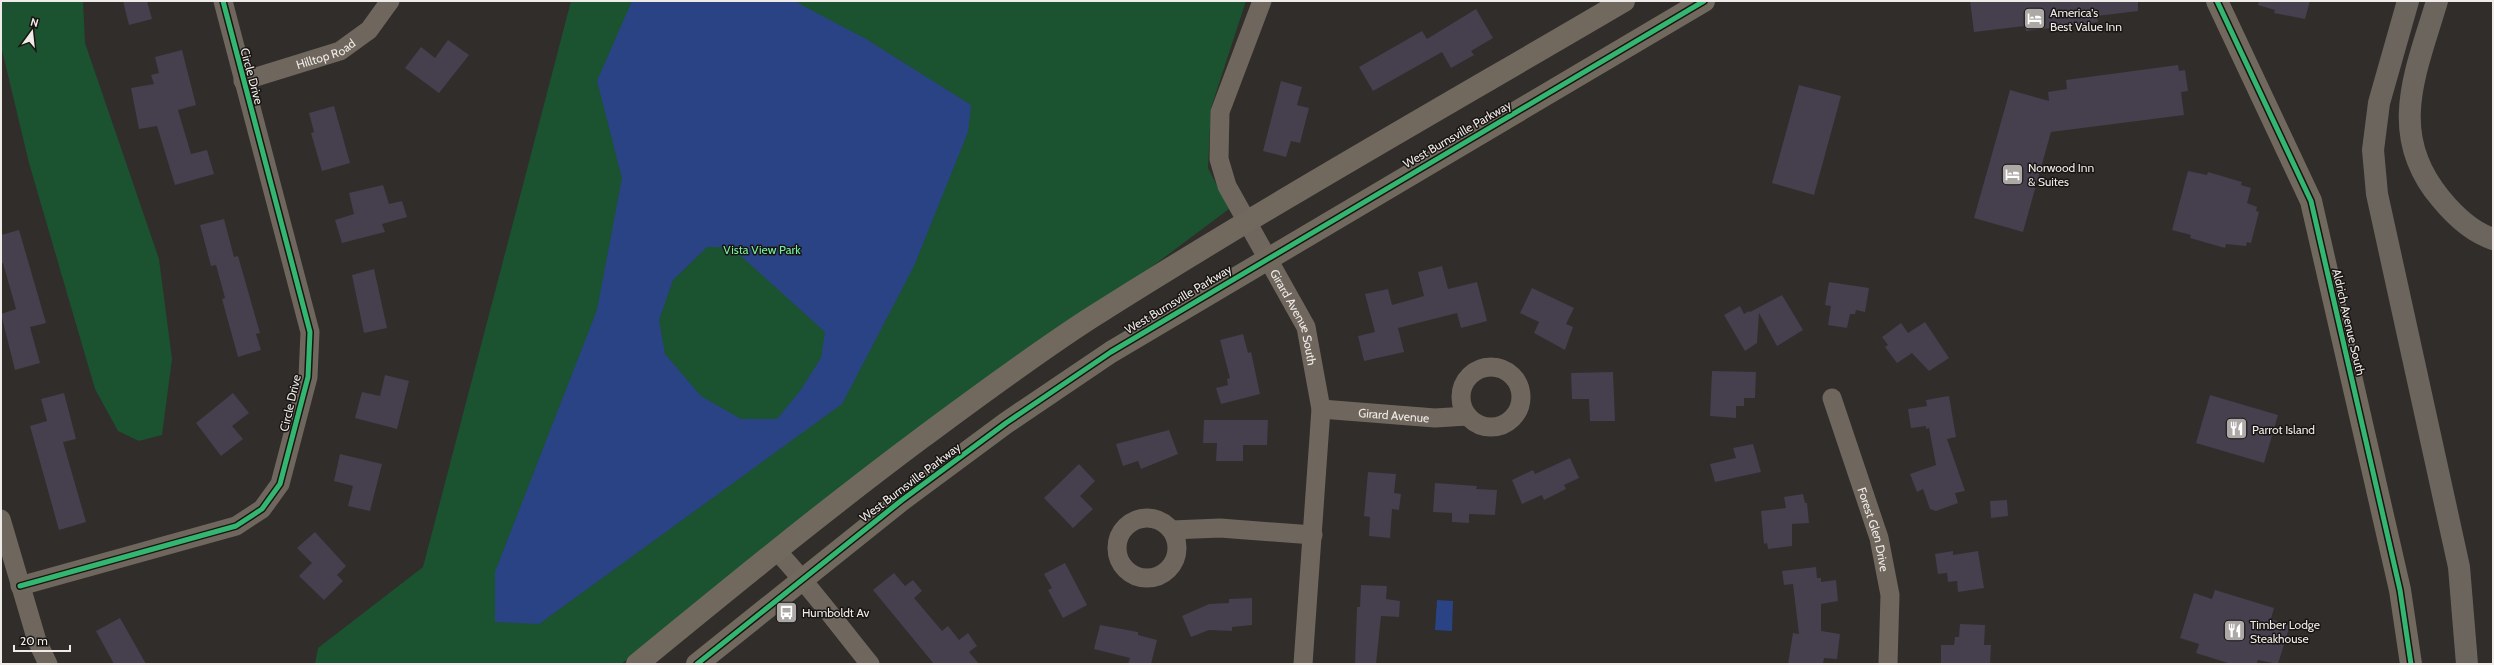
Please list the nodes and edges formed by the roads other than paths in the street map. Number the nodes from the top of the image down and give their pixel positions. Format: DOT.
graph roads {
  1 [pos="223,1"];
  2 [pos="390,1"];
  3 [pos="1262,1"];
  4 [pos="1624,1"];
  5 [pos="1704,1"];
  6 [pos="2217,1"];
  7 [pos="2408,1"];
  8 [pos="2437,1"];
  9 [pos="243,81"];
  10 [pos="1248,222"];
  11 [pos="2493,239"];
  12 [pos="1268,258"];
  13 [pos="1832,398"];
  14 [pos="1321,410"];
  15 [pos="1467,416"];
  16 [pos="1,519"];
  17 [pos="1172,530"];
  18 [pos="1313,535"];
  19 [pos="776,550"];
  20 [pos="802,578"];
  21 [pos="20,586"];
  22 [pos="48,664"];
  23 [pos="637,664"];
  24 [pos="696,664"];
  25 [pos="870,664"];
  26 [pos="1303,664"];
  27 [pos="1888,664"];
  28 [pos="2411,664"];
  29 [pos="2467,664"];
  1 -- 9 [label="street, Circle Drive"];
  2 -- 9 [label="street, Hilltop Road"];
  3 -- 10 [label="street, Girard Avenue South"];
  4 -- 10 [label="street"];
  5 -- 12 [label="street, West Burnsville Parkway"];
  6 -- 28 [label="street, Aldrich Avenue South"];
  7 -- 29 [label="highway"];
  8 -- 11 [label="highway"];
  9 -- 21 [label="street, Circle Drive"];
  10 -- 12 [label="street, Girard Avenue South"];
  10 -- 19 [label="street"];
  12 -- 14 [label="street, Girard Avenue South"];
  12 -- 20 [label="street, West Burnsville Parkway"];
  13 -- 27 [label="street, Forest Glen Drive"];
  14 -- 15 [label="street, Girard Avenue"];
  14 -- 18 [label="street, Girard Avenue South"];
  16 -- 21 [label="street"];
  17 -- 18 [label="street"];
  18 -- 26 [label="street, Girard Avenue South"];
  19 -- 20 [label="street"];
  19 -- 23 [label="street"];
  20 -- 24 [label="street, West Burnsville Parkway"];
  20 -- 25 [label="street"];
  21 -- 22 [label="street"];
}
